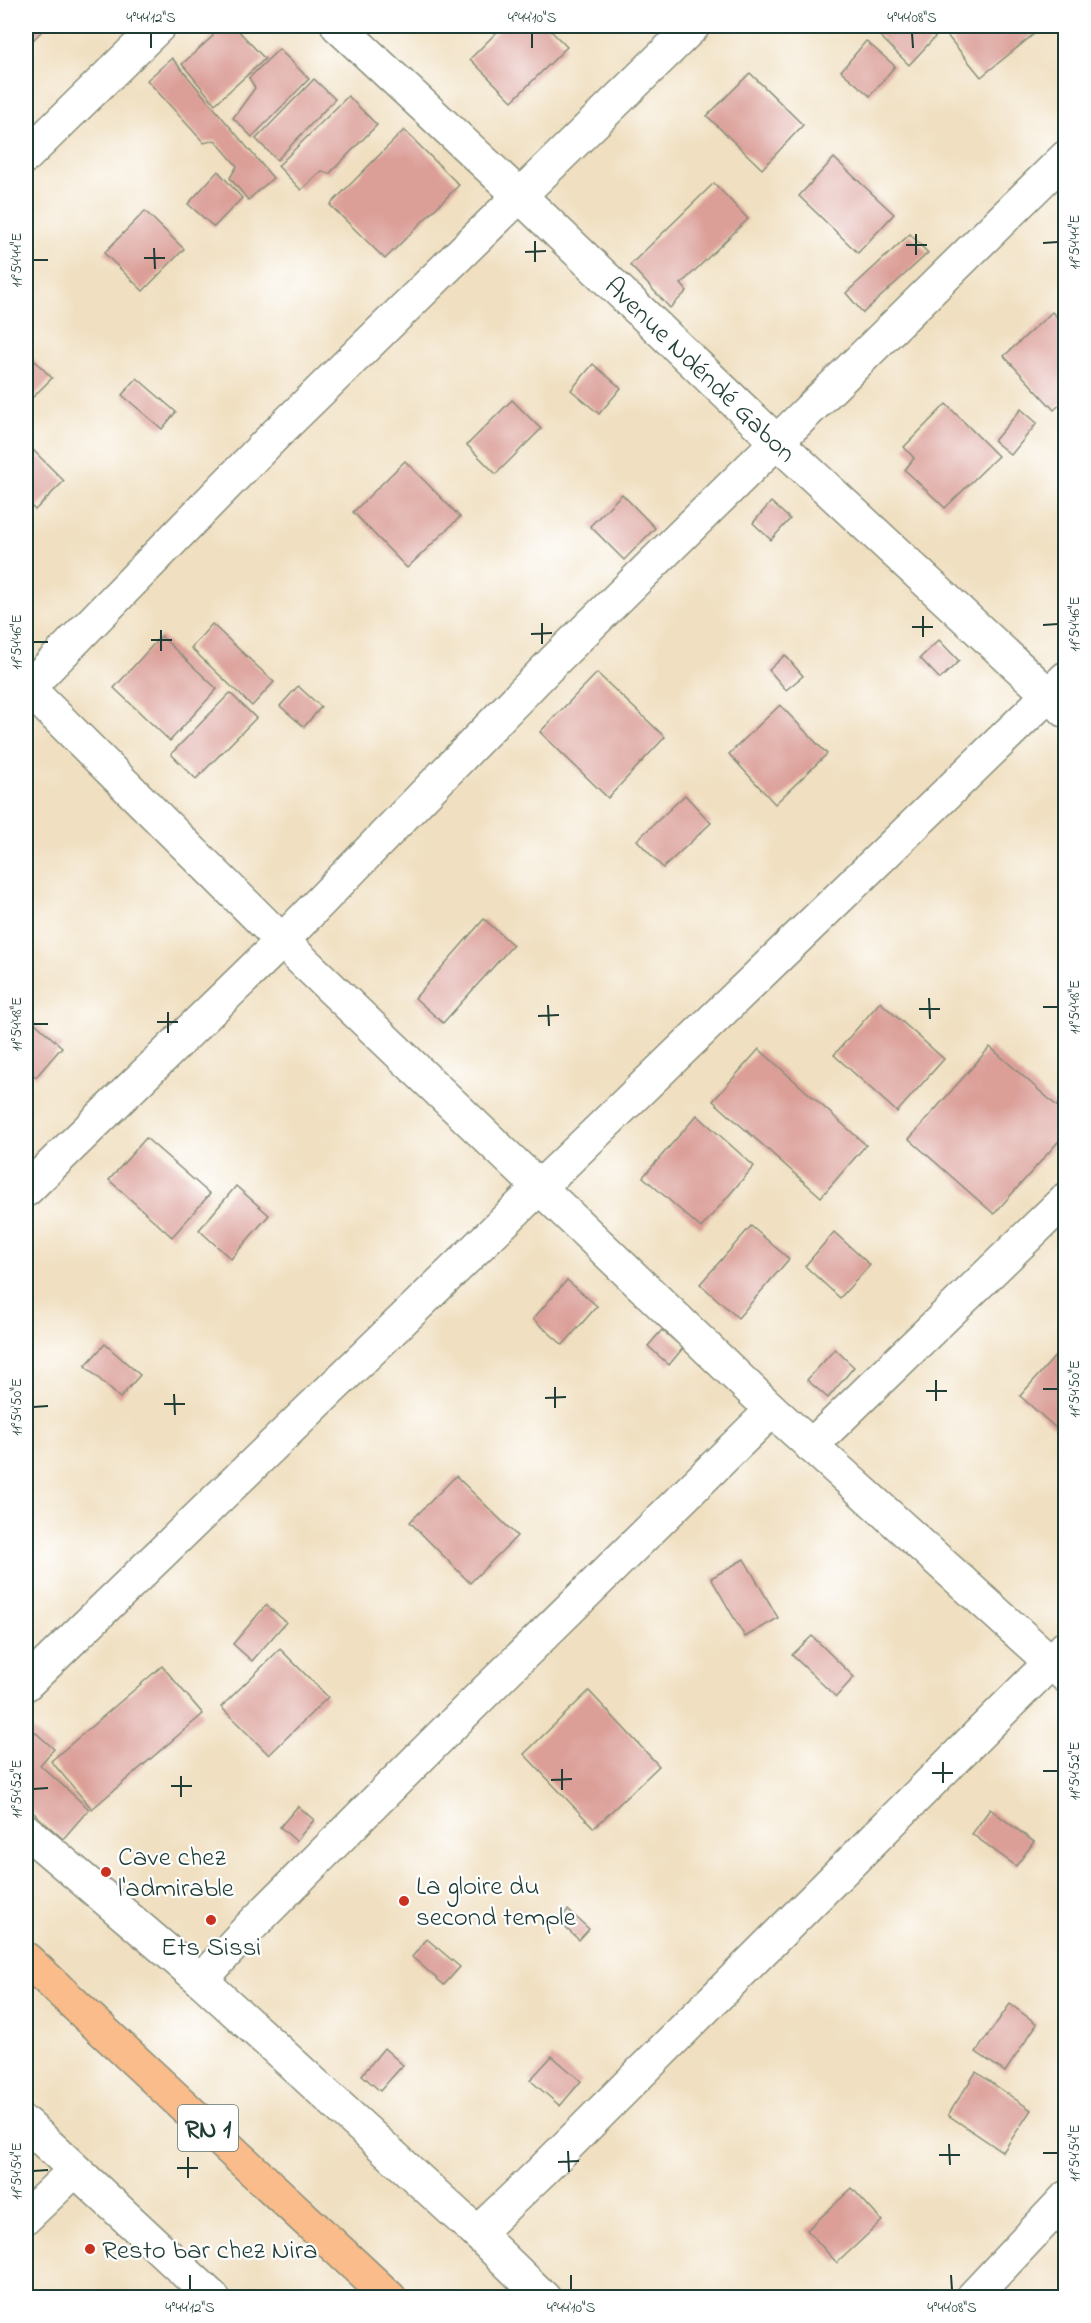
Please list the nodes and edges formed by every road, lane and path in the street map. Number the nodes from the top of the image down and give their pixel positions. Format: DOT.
graph roads {
  1 [pos="159,26"];
  2 [pos="338,26"];
  3 [pos="693,26"];
  4 [pos="26,156"];
  5 [pos="1065,157"];
  6 [pos="520,196"];
  7 [pos="777,442"];
  8 [pos="26,688"];
  9 [pos="1060,695"];
  10 [pos="282,941"];
  11 [pos="540,1187"];
  12 [pos="26,1190"];
  13 [pos="1065,1199"];
  14 [pos="772,1410"];
  15 [pos="811,1446"];
  16 [pos="1060,1661"];
  17 [pos="26,1684"];
  18 [pos="26,1831"];
  19 [pos="26,1959"];
  20 [pos="201,1980"];
  21 [pos="26,2124"];
  22 [pos="75,2170"];
  23 [pos="1065,2198"];
  24 [pos="26,2217"];
  25 [pos="477,2233"];
  26 [pos="213,2298"];
  27 [pos="390,2298"];
  28 [pos="544,2298"];
  29 [pos="972,2298"];
  1 -- 4 [label="street"];
  2 -- 6 [label="street, Avenue Ndéndé Gabon"];
  3 -- 6 [label="street"];
  5 -- 7 [label="street"];
  6 -- 7 [label="street, Avenue Ndéndé Gabon"];
  6 -- 8 [label="street"];
  7 -- 9 [label="street, Avenue Ndéndé Gabon"];
  7 -- 10 [label="street"];
  8 -- 10 [label="street"];
  9 -- 11 [label="street"];
  10 -- 11 [label="street"];
  10 -- 12 [label="street"];
  11 -- 14 [label="street"];
  11 -- 17 [label="street"];
  13 -- 15 [label="street"];
  14 -- 15 [label="street"];
  14 -- 20 [label="street"];
  15 -- 16 [label="street"];
  16 -- 25 [label="street"];
  18 -- 20 [label="street"];
  19 -- 27 [label="highway, RN 1"];
  20 -- 25 [label="street"];
  21 -- 22 [label="street"];
  22 -- 24 [label="street"];
  22 -- 26 [label="street"];
  23 -- 29 [label="street"];
  25 -- 28 [label="street"];
}
